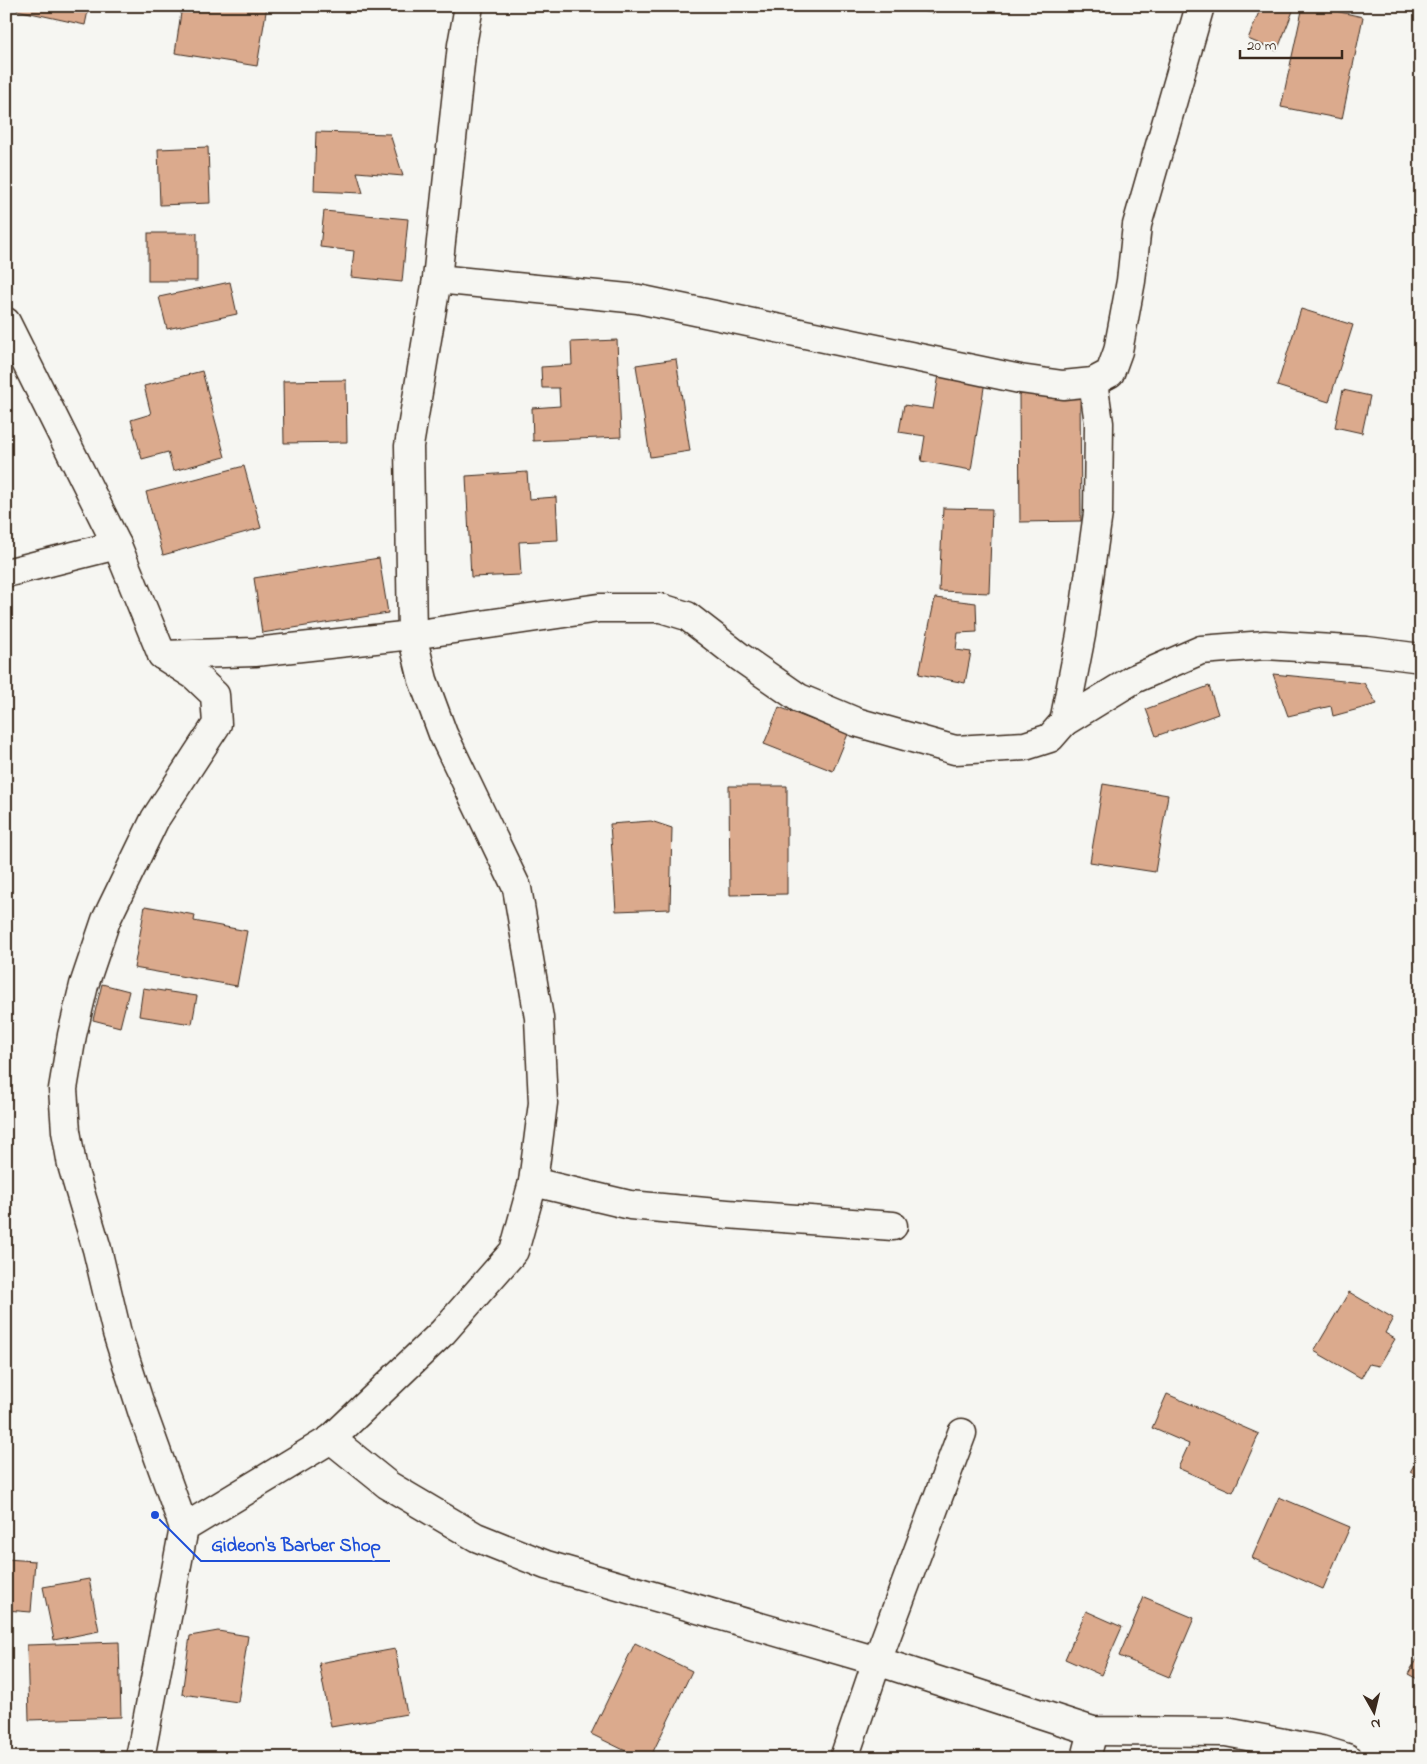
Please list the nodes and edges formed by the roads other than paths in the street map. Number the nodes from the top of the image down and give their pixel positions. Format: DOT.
graph roads {
  1 [pos="469,6"];
  2 [pos="1200,6"];
  3 [pos="437,279"];
  4 [pos="6,323"];
  5 [pos="1093,382"];
  6 [pos="117,545"];
  7 [pos="6,573"];
  8 [pos="412,635"];
  9 [pos="162,655"];
  10 [pos="1421,658"];
  11 [pos="1064,722"];
  12 [pos="533,1182"];
  13 [pos="893,1226"];
  14 [pos="962,1433"];
  15 [pos="331,1439"];
  16 [pos="184,1528"];
  17 [pos="877,1661"];
  18 [pos="1093,1731"];
  19 [pos="140,1758"];
  20 [pos="844,1758"];
  21 [pos="1086,1758"];
  22 [pos="1347,1758"];
  1 -- 3 [label="street"];
  2 -- 5 [label="street"];
  3 -- 5 [label="street"];
  3 -- 8 [label="street"];
  4 -- 6 [label="street"];
  5 -- 11 [label="street"];
  6 -- 7 [label="street"];
  6 -- 9 [label="street"];
  8 -- 9 [label="street"];
  8 -- 11 [label="street"];
  8 -- 12 [label="street"];
  9 -- 16 [label="street"];
  10 -- 11 [label="street"];
  12 -- 13 [label="street"];
  12 -- 15 [label="street"];
  14 -- 17 [label="street"];
  15 -- 16 [label="street"];
  15 -- 17 [label="street"];
  16 -- 19 [label="street"];
  17 -- 18 [label="street"];
  17 -- 20 [label="street"];
  18 -- 21 [label="street"];
  18 -- 22 [label="street"];
}
